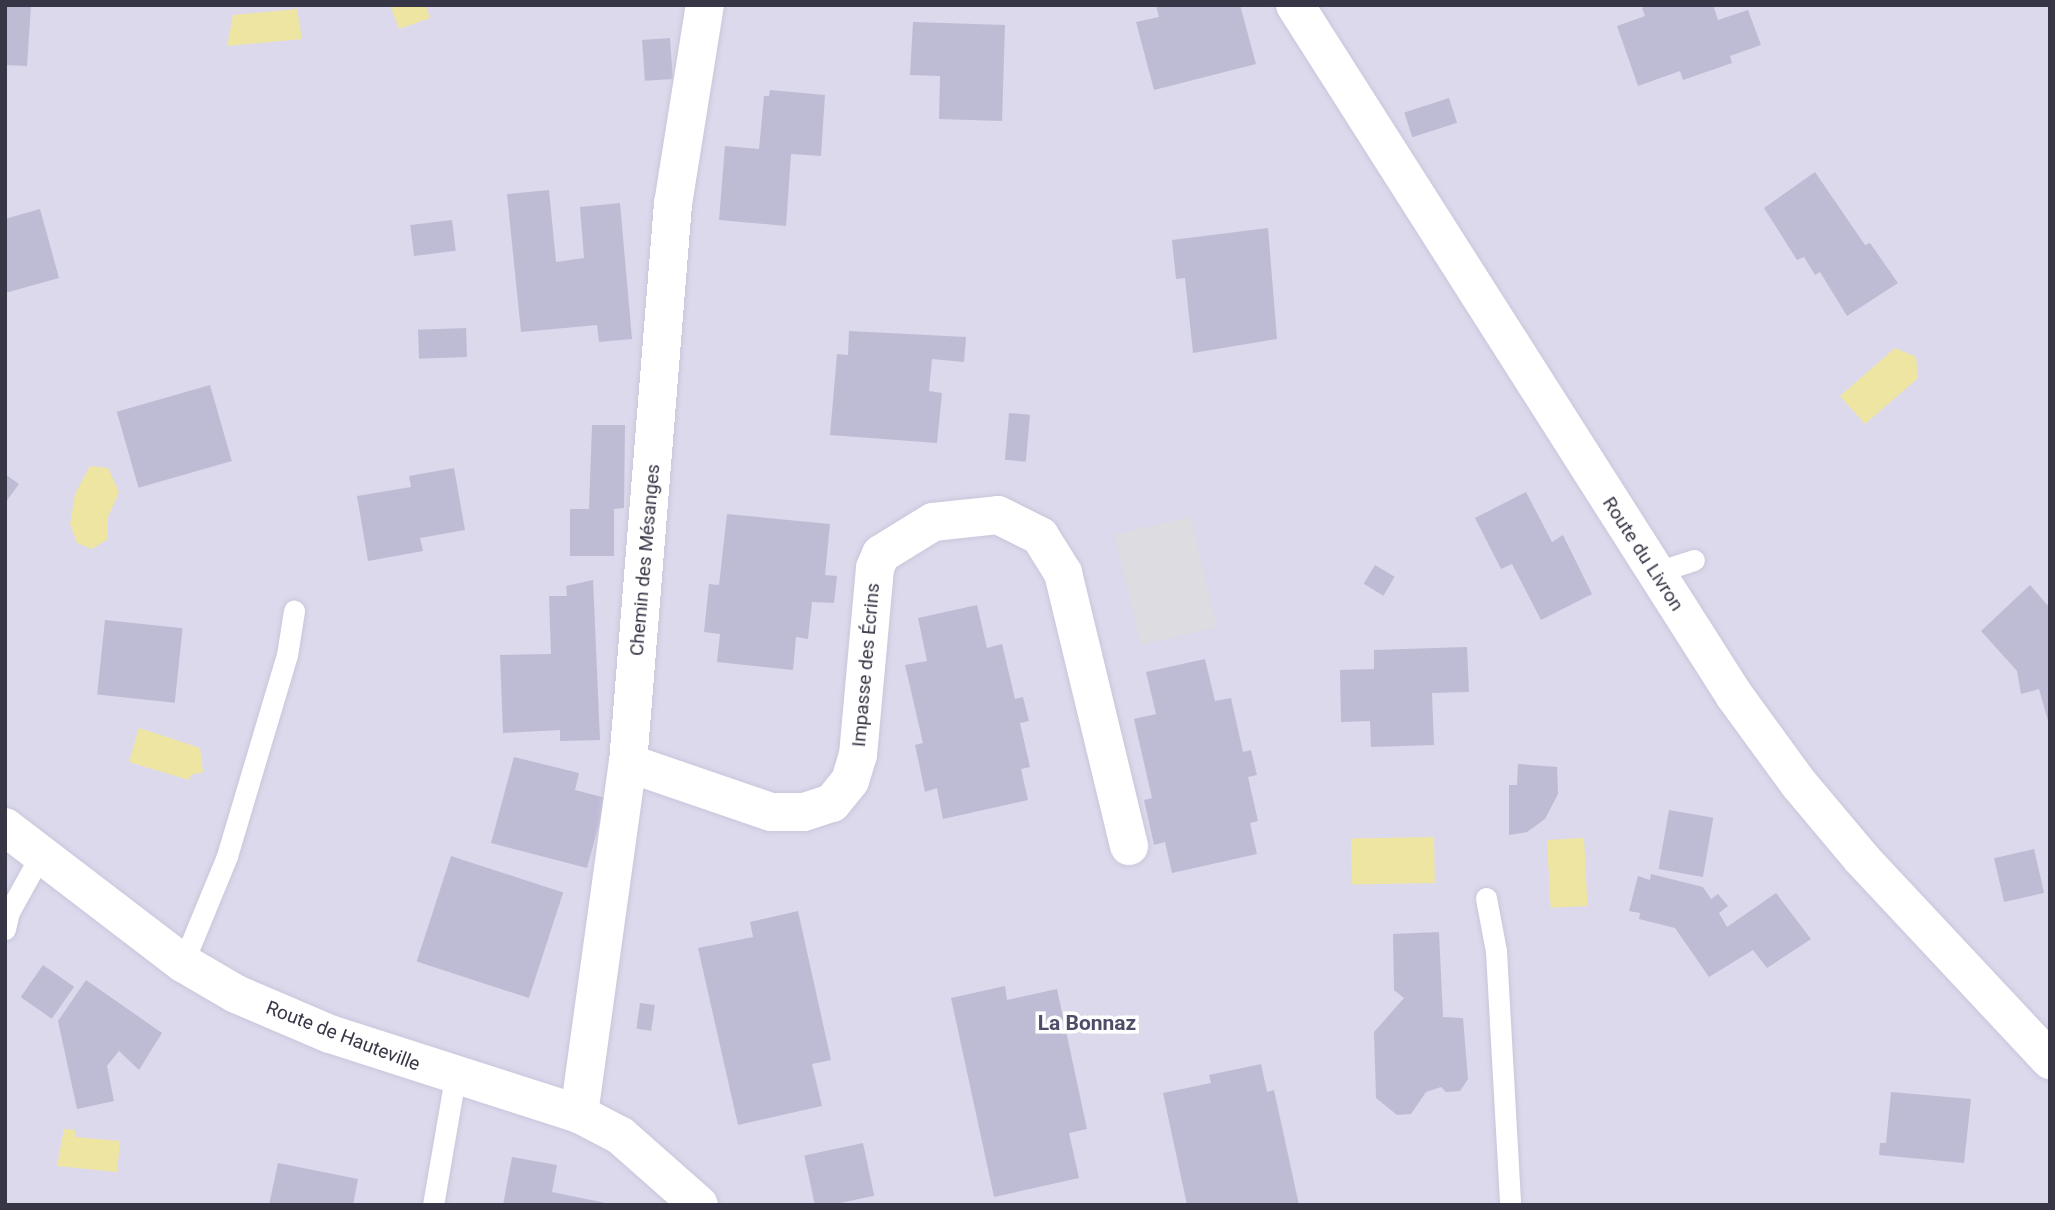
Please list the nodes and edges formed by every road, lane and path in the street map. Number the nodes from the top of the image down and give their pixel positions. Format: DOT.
graph roads {
  1 [pos="705,5"];
  2 [pos="1294,5"];
  3 [pos="1694,560"];
  4 [pos="1654,573"];
  5 [pos="294,611"];
  6 [pos="628,763"];
  7 [pos="5,827"];
  8 [pos="1129,846"];
  9 [pos="40,856"];
  10 [pos="1486,898"];
  11 [pos="5,929"];
  12 [pos="183,963"];
  13 [pos="2050,1060"];
  14 [pos="455,1078"];
  15 [pos="579,1114"];
  16 [pos="433,1205"];
  17 [pos="699,1205"];
  18 [pos="1510,1205"];
  1 -- 6 [label="street, Chemin des Mésanges"];
  2 -- 4 [label="street, Route du Livron"];
  3 -- 4 [label="lane"];
  4 -- 13 [label="street, Route du Livron"];
  5 -- 12 [label="lane"];
  6 -- 8 [label="street, Impasse des Écrins"];
  6 -- 15 [label="street, Chemin des Mésanges"];
  7 -- 9 [label="street, Route de Hauteville"];
  9 -- 11 [label="lane"];
  9 -- 12 [label="street, Route de Hauteville"];
  10 -- 18 [label="lane"];
  12 -- 14 [label="street, Route de Hauteville"];
  14 -- 15 [label="street, Route de Hauteville"];
  14 -- 16 [label="lane"];
  15 -- 17 [label="street, Route de Hauteville"];
}
